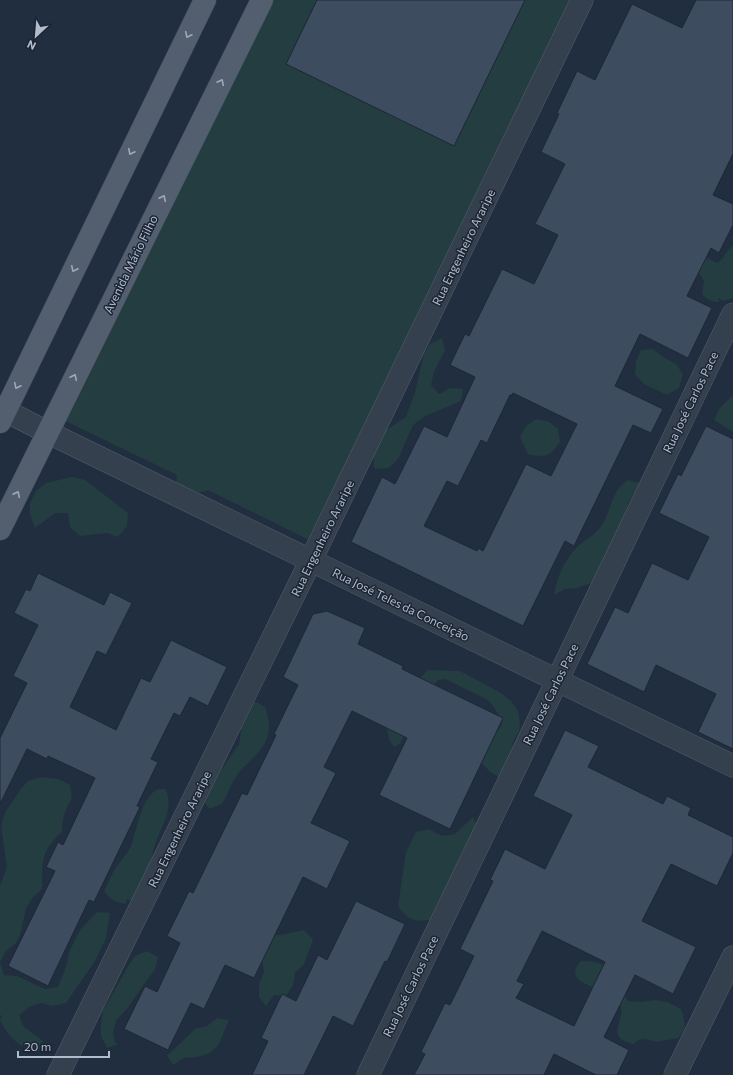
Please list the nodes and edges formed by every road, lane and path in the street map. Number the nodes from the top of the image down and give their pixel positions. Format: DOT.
graph roads {
  1 [pos="205,0"];
  2 [pos="262,0"];
  3 [pos="582,0"];
  4 [pos="733,314"];
  5 [pos="2,414"];
  6 [pos="47,432"];
  7 [pos="0,529"];
  8 [pos="312,560"];
  9 [pos="556,681"];
  10 [pos="733,766"];
  11 [pos="733,957"];
  12 [pos="58,1075"];
  13 [pos="368,1075"];
  14 [pos="675,1075"];
  1 -- 5 [label="main road, one-way"];
  6 -- 2 [label="main road, Avenida Mário Filho, one-way"];
  3 -- 8 [label="street, Rua Engenheiro Araripe"];
  4 -- 9 [label="street, Rua José Carlos Pace"];
  5 -- 6 [label="street, Rua José Teles da Conceição"];
  7 -- 6 [label="main road, Avenida Mário Filho, one-way"];
  6 -- 8 [label="street, Rua José Teles da Conceição"];
  8 -- 9 [label="street, Rua José Teles da Conceição"];
  8 -- 12 [label="street, Rua Engenheiro Araripe"];
  9 -- 10 [label="street, Rua José Teles da Conceição"];
  9 -- 13 [label="street, Rua José Carlos Pace"];
  11 -- 14 [label="street"];
}
